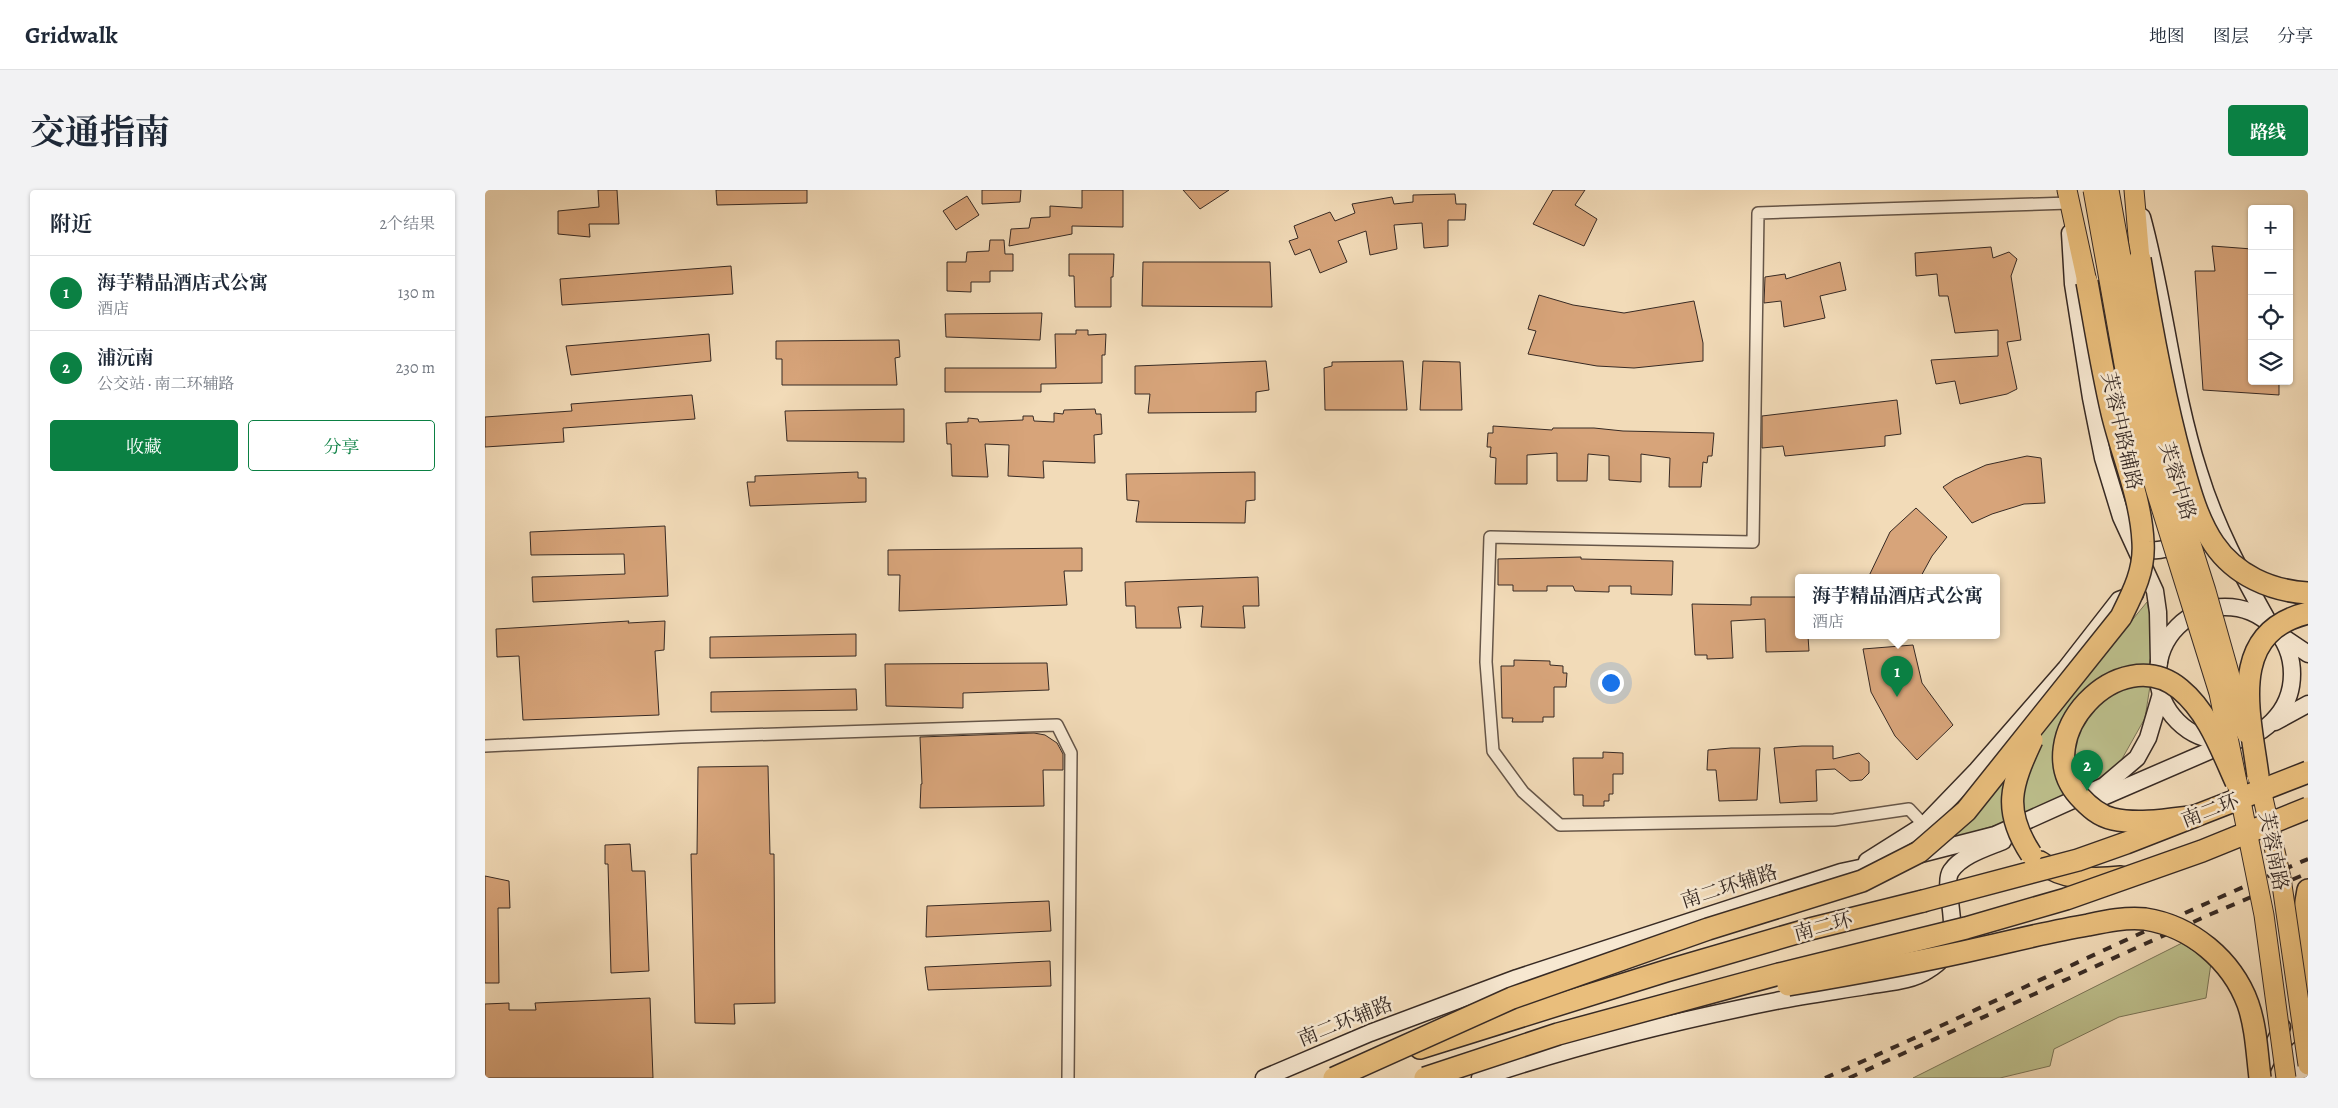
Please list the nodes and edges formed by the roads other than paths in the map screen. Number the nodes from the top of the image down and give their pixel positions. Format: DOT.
graph roads {
  1 [pos="2093,190"];
  2 [pos="2109,190"];
  3 [pos="2135,193"];
  4 [pos="2068,196"];
  5 [pos="2140,258"];
  6 [pos="2087,282"];
  7 [pos="2209,502"];
  8 [pos="2128,534"];
  9 [pos="2155,591"];
  10 [pos="2308,593"];
  11 [pos="2308,614"];
  12 [pos="2269,623"];
  13 [pos="2280,635"];
  14 [pos="2308,654"];
  15 [pos="2159,662"];
  16 [pos="2161,694"];
  17 [pos="2308,704"];
  18 [pos="2048,709"];
  19 [pos="2258,732"];
  20 [pos="2225,741"];
  21 [pos="485,746"];
  22 [pos="2308,772"];
  23 [pos="2246,773"];
  24 [pos="2308,808"];
  25 [pos="2197,816"];
  26 [pos="1924,825"];
  27 [pos="1841,872"];
  28 [pos="2127,877"];
  29 [pos="2308,890"];
  30 [pos="2308,990"];
  31 [pos="1665,1005"];
  32 [pos="2286,1019"];
  33 [pos="2298,1039"];
  34 [pos="2308,1059"];
  35 [pos="2308,1065"];
  36 [pos="1068,1078"];
  37 [pos="1264,1078"];
  38 [pos="1335,1078"];
  39 [pos="1425,1078"];
  40 [pos="1480,1078"];
  41 [pos="2259,1078"];
  42 [pos="2286,1078"];
  43 [pos="2294,1078"];
  44 [pos="2302,1078"];
  1 -- 23 [label="main road, 芙蓉中路, bridge"];
  2 -- 23 [label="main road, 芙蓉中路, bridge"];
  3 -- 5 [label="main road"];
  3 -- 7 [label="street"];
  4 -- 6 [label="main road"];
  4 -- 8 [label="street, 芙蓉中路辅路"];
  4 -- 26 [label="street"];
  5 -- 10 [label="highway, bridge"];
  6 -- 18 [label="highway, bridge"];
  7 -- 8 [label="street"];
  7 -- 12 [label="street"];
  8 -- 9 [label="street, 芙蓉中路辅路"];
  9 -- 15 [label="street, 芙蓉中路辅路"];
  9 -- 26 [label="street"];
  11 -- 23 [label="highway, bridge"];
  12 -- 13 [label="street"];
  12 -- 15 [label="street"];
  13 -- 14 [label="street"];
  13 -- 19 [label="street"];
  15 -- 16 [label="street"];
  16 -- 20 [label="street"];
  16 -- 27 [label="street, 南二环辅路"];
  17 -- 19 [label="street"];
  18 -- 28 [label="highway, bridge"];
  18 -- 38 [label="highway, bridge"];
  19 -- 20 [label="street"];
  19 -- 23 [label="street"];
  20 -- 23 [label="street"];
  20 -- 40 [label="street"];
  21 -- 36 [label="street"];
  22 -- 25 [label="highway, 南二环, bridge"];
  23 -- 25 [label="highway, bridge"];
  23 -- 35 [label="main road, 芙蓉南路, bridge"];
  23 -- 42 [label="main road, 芙蓉南路, bridge"];
  24 -- 28 [label="highway, 南二环, bridge"];
  25 -- 38 [label="highway, 南二环, bridge"];
  26 -- 27 [label="street"];
  27 -- 37 [label="street, 南二环辅路"];
  28 -- 31 [label="highway, 南二环, bridge"];
  29 -- 30 [label="highway"];
  31 -- 39 [label="highway, 南二环, bridge"];
  31 -- 41 [label="highway, bridge"];
  32 -- 33 [label="street"];
  32 -- 41 [label="street"];
  32 -- 43 [label="street"];
  33 -- 34 [label="street"];
  33 -- 44 [label="street"];
}
